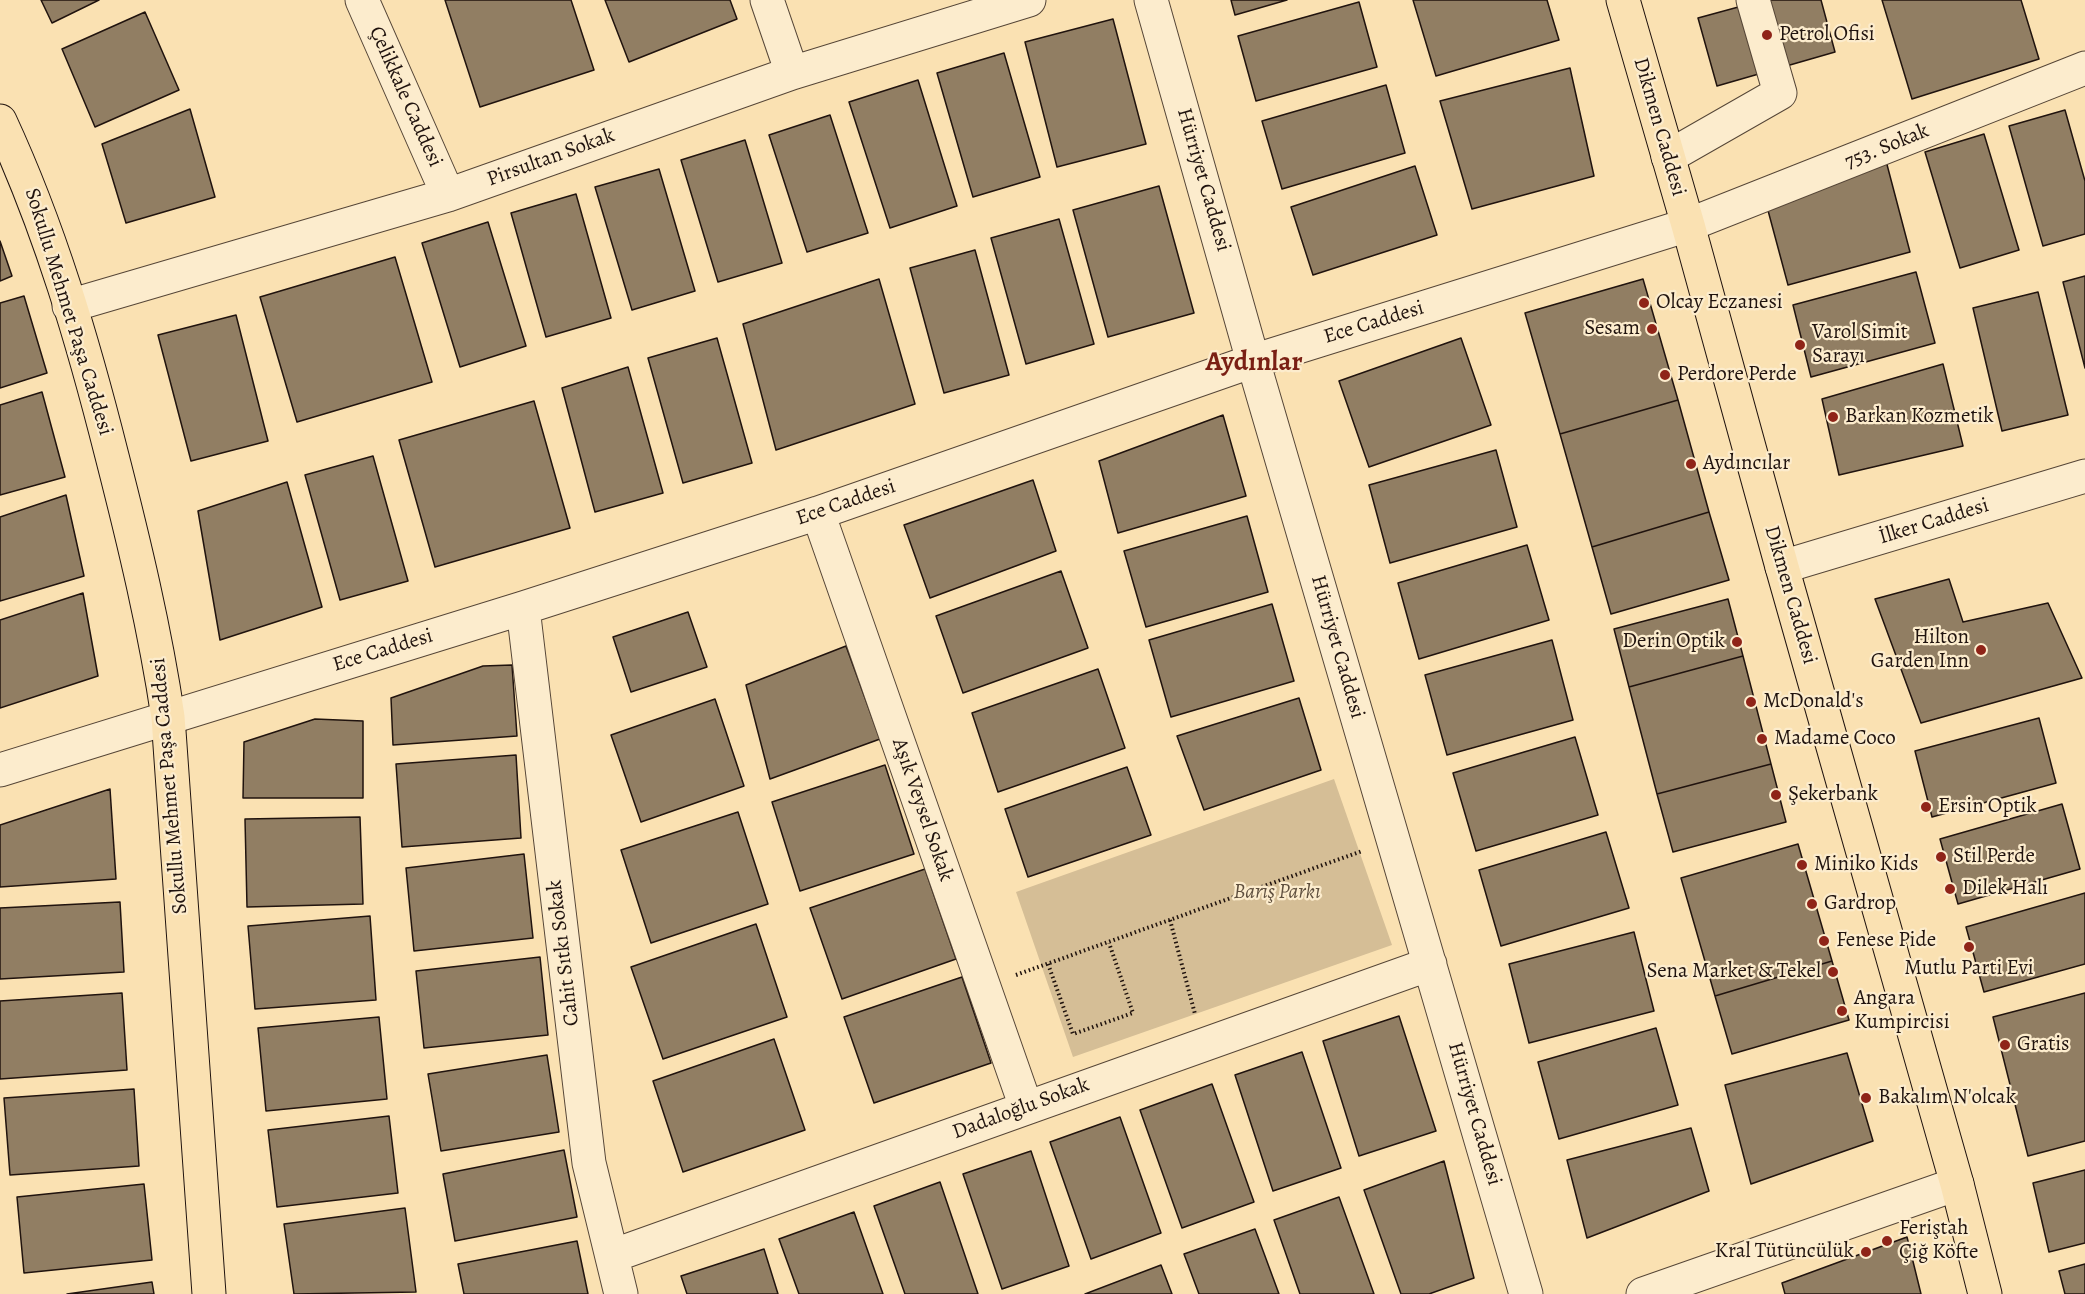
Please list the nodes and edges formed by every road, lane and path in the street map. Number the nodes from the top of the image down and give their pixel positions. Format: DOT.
graph roads {
  1 [pos="362,0"];
  2 [pos="767,0"];
  3 [pos="1029,0"];
  4 [pos="1151,0"];
  5 [pos="1623,0"];
  6 [pos="1753,0"];
  7 [pos="2085,68"];
  8 [pos="792,73"];
  9 [pos="0,121"];
  10 [pos="1668,157"];
  11 [pos="448,195"];
  12 [pos="1688,225"];
  13 [pos="69,306"];
  14 [pos="1253,361"];
  15 [pos="2085,477"];
  16 [pos="818,513"];
  17 [pos="1782,567"];
  18 [pos="523,608"];
  19 [pos="168,717"];
  20 [pos="0,770"];
  21 [pos="1393,839"];
  22 [pos="1170,920"];
  23 [pos="1109,943"];
  24 [pos="1048,964"];
  25 [pos="1430,964"];
  26 [pos="984,987"];
  27 [pos="1203,1044"];
  28 [pos="1026,1107"];
  29 [pos="1957,1184"];
  30 [pos="612,1256"];
  31 [pos="209,1294"];
  32 [pos="621,1294"];
  33 [pos="1526,1294"];
  34 [pos="1643,1294"];
  35 [pos="1985,1294"];
  1 -- 11 [label="street, Çelikkale Caddesi"];
  2 -- 8 [label="street"];
  3 -- 8 [label="street, Pirsultan Sokak"];
  4 -- 14 [label="street, Hürriyet Caddesi"];
  5 -- 10 [label="main road, Dikmen Caddesi"];
  6 -- 10 [label="street"];
  7 -- 12 [label="street, 753. Sokak"];
  8 -- 11 [label="street, Pirsultan Sokak"];
  9 -- 13 [label="main road, Sokullu Mehmet Paşa Caddesi"];
  10 -- 12 [label="main road, Dikmen Caddesi"];
  11 -- 13 [label="street, Pirsultan Sokak"];
  12 -- 14 [label="street, Ece Caddesi"];
  12 -- 17 [label="main road, Dikmen Caddesi"];
  13 -- 19 [label="main road, Sokullu Mehmet Paşa Caddesi"];
  14 -- 16 [label="street, Ece Caddesi"];
  14 -- 21 [label="street, Hürriyet Caddesi"];
  15 -- 17 [label="street, İlker Caddesi"];
  16 -- 18 [label="street, Ece Caddesi"];
  16 -- 26 [label="street, Aşık Veysel Sokak"];
  17 -- 29 [label="main road, Dikmen Caddesi"];
  18 -- 19 [label="street, Ece Caddesi"];
  18 -- 30 [label="street, Cahit Sıtkı Sokak"];
  19 -- 20 [label="street, Ece Caddesi"];
  19 -- 31 [label="main road, Sokullu Mehmet Paşa Caddesi"];
  21 -- 22 [label="path"];
  21 -- 25 [label="street, Hürriyet Caddesi"];
  22 -- 23 [label="path"];
  22 -- 27 [label="path"];
  23 -- 24 [label="path"];
  23 -- 24 [label="path"];
  24 -- 26 [label="path"];
  25 -- 27 [label="street, Dadaloğlu Sokak"];
  25 -- 33 [label="street, Hürriyet Caddesi"];
  26 -- 28 [label="street, Aşık Veysel Sokak"];
  27 -- 28 [label="street, Dadaloğlu Sokak"];
  28 -- 30 [label="street, Dadaloğlu Sokak"];
  29 -- 34 [label="street"];
  29 -- 35 [label="main road, Dikmen Caddesi"];
  30 -- 32 [label="street, Cahit Sıtkı Sokak"];
}
